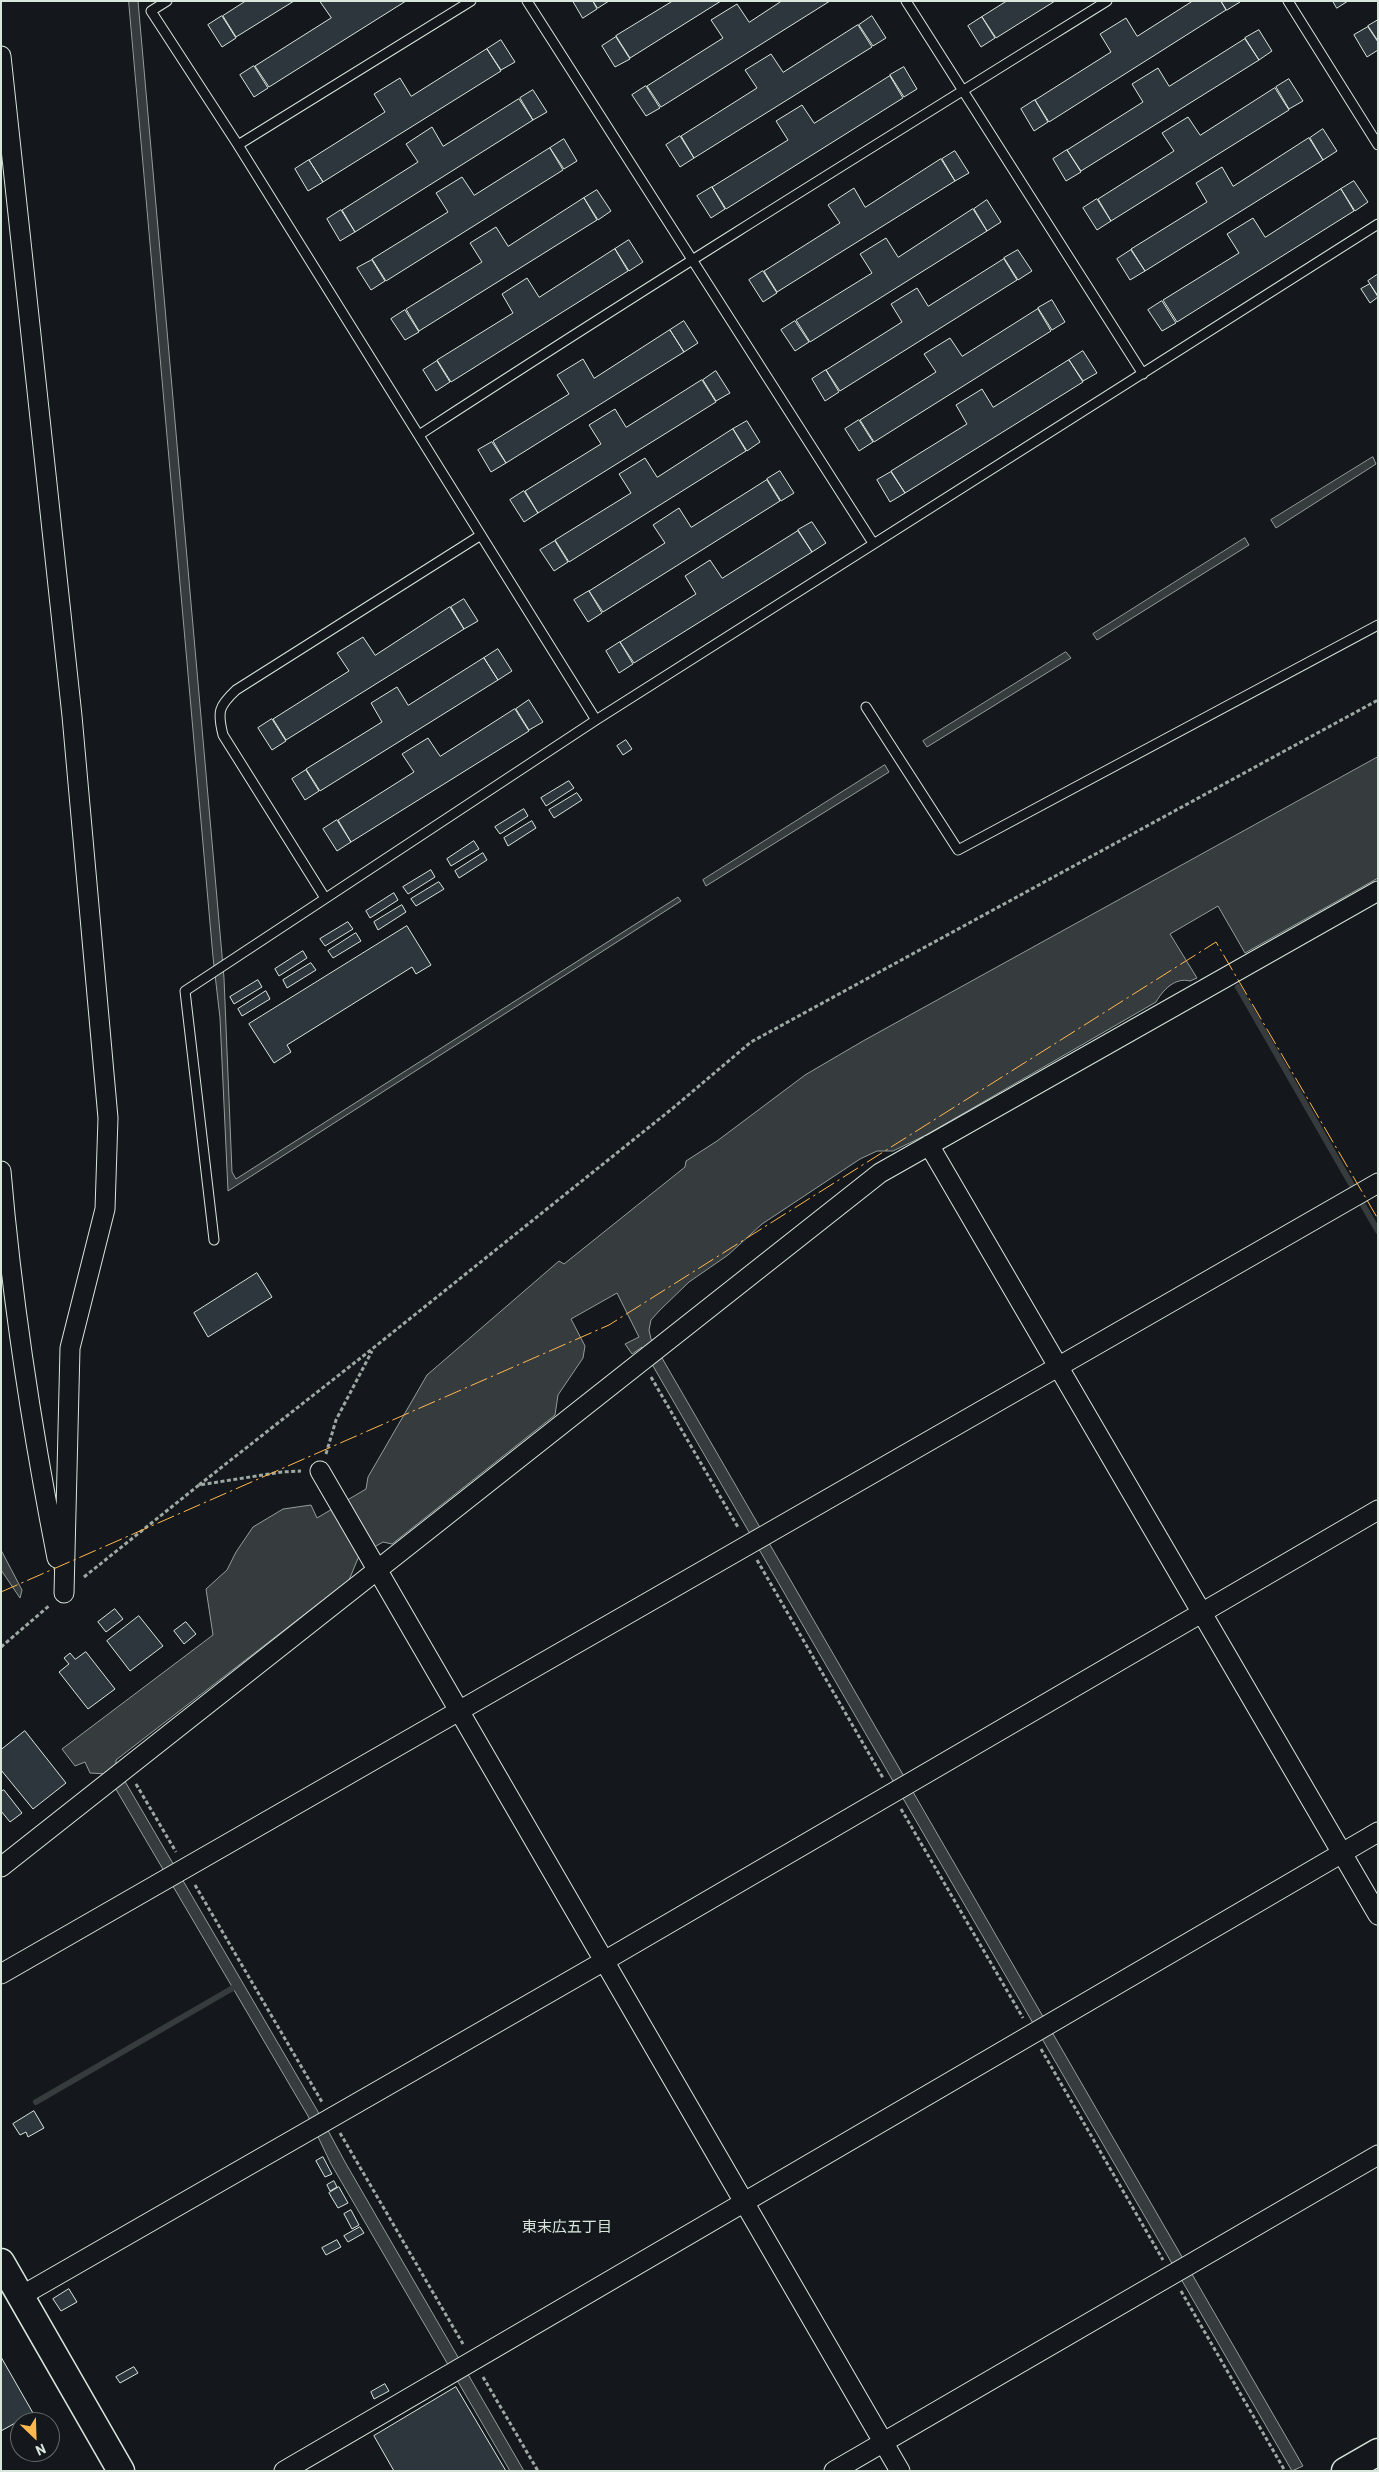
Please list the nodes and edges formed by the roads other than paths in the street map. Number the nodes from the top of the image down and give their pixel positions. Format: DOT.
graph roads {
  1 [pos="167,1"];
  2 [pos="471,1"];
  3 [pos="527,1"];
  4 [pos="906,1"];
  5 [pos="1107,1"];
  6 [pos="1288,1"];
  7 [pos="1,56"];
  8 [pos="962,91"];
  9 [pos="238,145"];
  10 [pos="1378,145"];
  11 [pos="1378,224"];
  12 [pos="692,262"];
  13 [pos="1143,374"];
  14 [pos="419,435"];
  15 [pos="481,535"];
  16 [pos="873,543"];
  17 [pos="1378,625"];
  18 [pos="866,707"];
  19 [pos="596,720"];
  20 [pos="1378,892"];
  21 [pos="325,898"];
  22 [pos="929,1145"];
  23 [pos="1,1171"];
  24 [pos="1378,1183"];
  25 [pos="214,1240"];
  26 [pos="1058,1367"];
  27 [pos="320,1471"];
  28 [pos="1378,1510"];
  29 [pos="375,1564"];
  30 [pos="1200,1612"];
  31 [pos="461,1712"];
  32 [pos="1378,1832"];
  33 [pos="1341,1853"];
  34 [pos="1,1867"];
  35 [pos="1378,1915"];
  36 [pos="606,1960"];
  37 [pos="1,1974"];
  38 [pos="1378,2155"];
  39 [pos="744,2202"];
  40 [pos="1,2262"];
  41 [pos="21,2296"];
  42 [pos="883,2442"];
  43 [pos="1378,2452"];
  44 [pos="121,2471"];
  45 [pos="284,2471"];
  46 [pos="834,2471"];
  47 [pos="900,2471"];
  48 [pos="1345,2471"];
  1 -- 9 [label="lane"];
  2 -- 9 [label="lane"];
  3 -- 12 [label="lane"];
  4 -- 8 [label="lane"];
  5 -- 8 [label="lane"];
  6 -- 10 [label="lane"];
  7 -- 23 [label="street"];
  8 -- 12 [label="lane"];
  8 -- 13 [label="lane"];
  9 -- 14 [label="lane"];
  11 -- 13 [label="lane"];
  12 -- 14 [label="lane"];
  12 -- 16 [label="lane"];
  13 -- 16 [label="lane"];
  14 -- 15 [label="lane"];
  15 -- 19 [label="lane"];
  15 -- 21 [label="lane"];
  16 -- 19 [label="lane"];
  17 -- 18 [label="lane"];
  19 -- 21 [label="lane"];
  20 -- 22 [label="street"];
  21 -- 25 [label="lane"];
  22 -- 26 [label="street"];
  22 -- 29 [label="street"];
  24 -- 26 [label="street"];
  26 -- 30 [label="street"];
  26 -- 31 [label="street"];
  27 -- 29 [label="street"];
  28 -- 30 [label="street"];
  29 -- 31 [label="street"];
  29 -- 34 [label="street"];
  30 -- 33 [label="street"];
  30 -- 36 [label="street"];
  31 -- 36 [label="street"];
  31 -- 37 [label="street"];
  32 -- 33 [label="street"];
  33 -- 35 [label="street"];
  33 -- 39 [label="street"];
  36 -- 39 [label="street"];
  36 -- 41 [label="street"];
  38 -- 42 [label="street"];
  39 -- 42 [label="street"];
  39 -- 45 [label="street"];
  40 -- 41 [label="street"];
  41 -- 44 [label="street"];
  42 -- 46 [label="street"];
  42 -- 47 [label="street"];
  43 -- 48 [label="street"];
}
